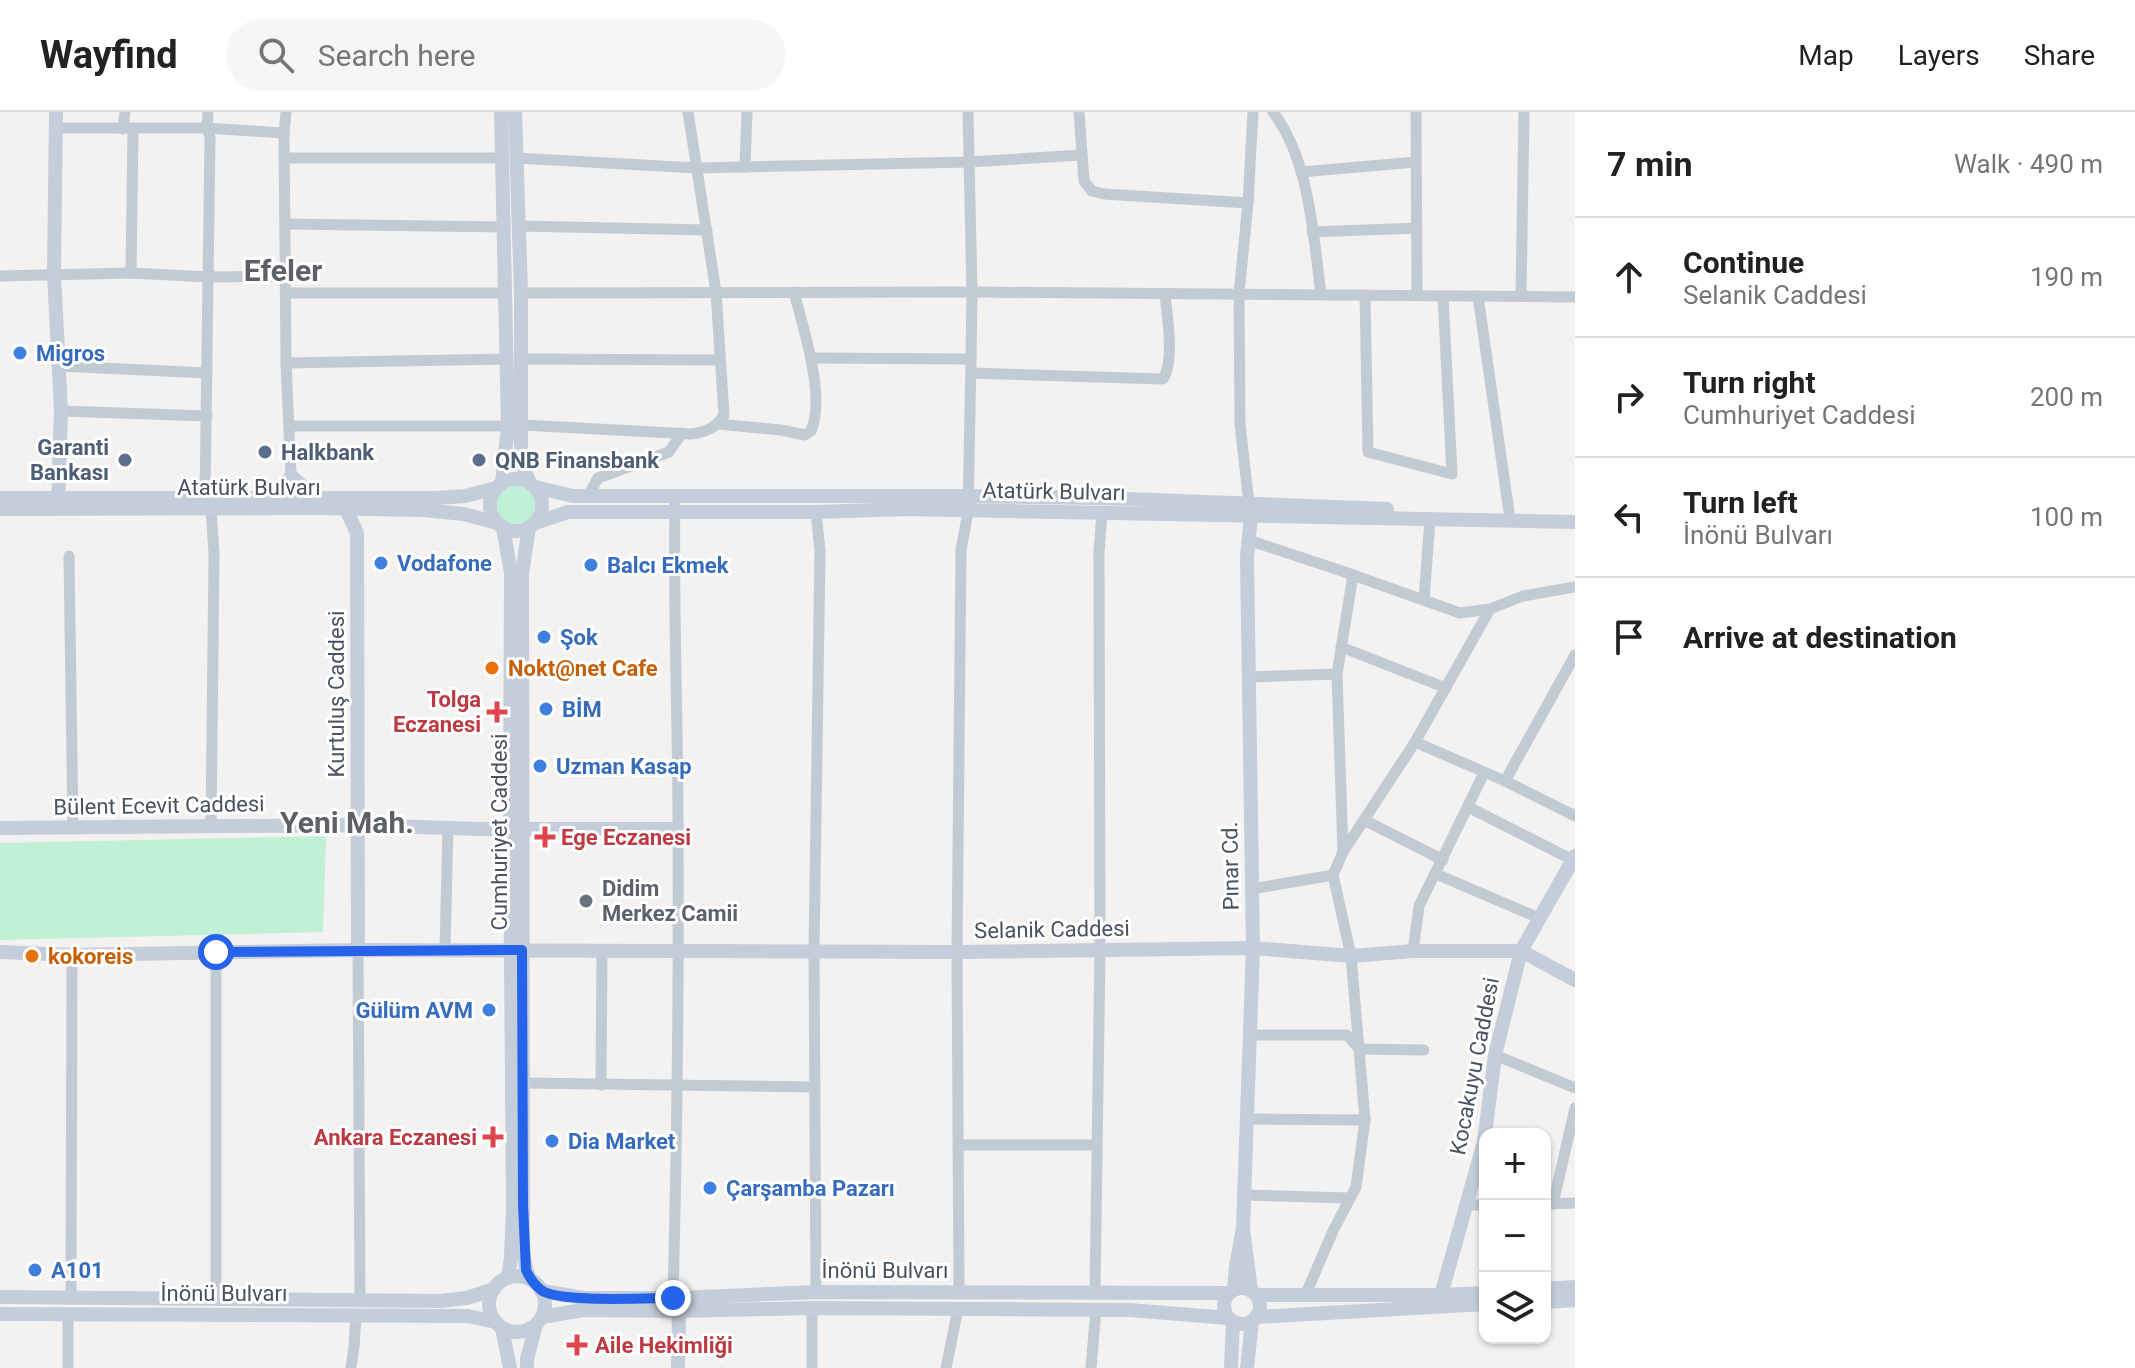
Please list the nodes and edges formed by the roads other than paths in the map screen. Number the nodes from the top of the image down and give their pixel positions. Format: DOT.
graph roads {
  1 [pos="56,112"];
  2 [pos="125,112"];
  3 [pos="208,112"];
  4 [pos="286,112"];
  5 [pos="501,112"];
  6 [pos="515,112"];
  7 [pos="688,112"];
  8 [pos="747,112"];
  9 [pos="968,112"];
  10 [pos="1079,112"];
  11 [pos="1252,112"];
  12 [pos="1273,112"];
  13 [pos="1416,112"];
  14 [pos="1524,112"];
  15 [pos="56,128"];
  16 [pos="207,128"];
  17 [pos="128,129"];
  18 [pos="284,133"];
  19 [pos="1081,155"];
  20 [pos="284,158"];
  21 [pos="509,158"];
  22 [pos="969,162"];
  23 [pos="1416,162"];
  24 [pos="745,167"];
  25 [pos="697,168"];
  26 [pos="1301,172"];
  27 [pos="1248,203"];
  28 [pos="285,224"];
  29 [pos="512,226"];
  30 [pos="1417,228"];
  31 [pos="707,230"];
  32 [pos="1312,232"];
  33 [pos="131,273"];
  34 [pos="54,274"];
  35 [pos="0,276"];
  36 [pos="285,276"];
  37 [pos="209,277"];
  38 [pos="716,292"];
  39 [pos="794,292"];
  40 [pos="972,292"];
  41 [pos="286,293"];
  42 [pos="514,293"];
  43 [pos="1165,294"];
  44 [pos="1239,294"];
  45 [pos="1321,294"];
  46 [pos="1365,295"];
  47 [pos="1417,295"];
  48 [pos="1443,296"];
  49 [pos="1478,296"];
  50 [pos="1521,296"];
  51 [pos="1575,297"];
  52 [pos="811,358"];
  53 [pos="514,359"];
  54 [pos="971,359"];
  55 [pos="720,360"];
  56 [pos="286,363"];
  57 [pos="58,366"];
  58 [pos="207,373"];
  59 [pos="971,373"];
  60 [pos="61,411"];
  61 [pos="207,416"];
  62 [pos="718,424"];
  63 [pos="290,426"];
  64 [pos="515,426"];
  65 [pos="682,433"];
  66 [pos="291,476"];
  67 [pos="532,485"];
  68 [pos="499,486"];
  69 [pos="588,496"];
  70 [pos="969,496"];
  71 [pos="278,497"];
  72 [pos="314,497"];
  73 [pos="0,498"];
  74 [pos="58,503"];
  75 [pos="208,503"];
  76 [pos="674,504"];
  77 [pos="0,509"];
  78 [pos="346,509"];
  79 [pos="377,509"];
  80 [pos="1250,510"];
  81 [pos="816,512"];
  82 [pos="968,512"];
  83 [pos="1509,512"];
  84 [pos="1102,513"];
  85 [pos="1575,513"];
  86 [pos="1430,519"];
  87 [pos="1575,522"];
  88 [pos="500,525"];
  89 [pos="532,525"];
  90 [pos="357,533"];
  91 [pos="1248,540"];
  92 [pos="69,556"];
  93 [pos="1353,575"];
  94 [pos="1575,587"];
  95 [pos="1424,600"];
  96 [pos="1490,609"];
  97 [pos="1341,647"];
  98 [pos="1575,655"];
  99 [pos="1570,673"];
  100 [pos="1337,674"];
  101 [pos="1249,677"];
  102 [pos="1446,688"];
  103 [pos="1415,742"];
  104 [pos="1484,773"];
  105 [pos="1505,781"];
  106 [pos="1468,807"];
  107 [pos="1575,816"];
  108 [pos="1364,820"];
  109 [pos="359,825"];
  110 [pos="211,827"];
  111 [pos="448,827"];
  112 [pos="0,828"];
  113 [pos="73,828"];
  114 [pos="516,829"];
  115 [pos="678,829"];
  116 [pos="1343,852"];
  117 [pos="1574,858"];
  118 [pos="1443,860"];
  119 [pos="1436,874"];
  120 [pos="1333,875"];
  121 [pos="1252,889"];
  122 [pos="1539,918"];
  123 [pos="1253,948"];
  124 [pos="358,950"];
  125 [pos="445,950"];
  126 [pos="516,950"];
  127 [pos="602,950"];
  128 [pos="678,950"];
  129 [pos="814,950"];
  130 [pos="1100,950"];
  131 [pos="1413,951"];
  132 [pos="1521,951"];
  133 [pos="0,952"];
  134 [pos="216,952"];
  135 [pos="957,952"];
  136 [pos="72,955"];
  137 [pos="1351,956"];
  138 [pos="1575,980"];
  139 [pos="1250,1035"];
  140 [pos="1359,1049"];
  141 [pos="1424,1050"];
  142 [pos="1495,1055"];
  143 [pos="523,1083"];
  144 [pos="601,1085"];
  145 [pos="678,1086"];
  146 [pos="815,1087"];
  147 [pos="1575,1088"];
  148 [pos="1575,1108"];
  149 [pos="1247,1119"];
  150 [pos="1365,1120"];
  151 [pos="958,1145"];
  152 [pos="1097,1145"];
  153 [pos="1564,1155"];
  154 [pos="1575,1162"];
  155 [pos="1244,1195"];
  156 [pos="1349,1198"];
  157 [pos="1550,1200"];
  158 [pos="1575,1203"];
  159 [pos="1551,1204"];
  160 [pos="1465,1205"];
  161 [pos="1479,1205"];
  162 [pos="1243,1228"];
  163 [pos="508,1278"];
  164 [pos="530,1279"];
  165 [pos="1575,1287"];
  166 [pos="494,1289"];
  167 [pos="1551,1289"];
  168 [pos="542,1291"];
  169 [pos="959,1291"];
  170 [pos="816,1292"];
  171 [pos="1095,1292"];
  172 [pos="1232,1292"];
  173 [pos="1254,1293"];
  174 [pos="1479,1293"];
  175 [pos="1441,1295"];
  176 [pos="1305,1296"];
  177 [pos="0,1297"];
  178 [pos="71,1299"];
  179 [pos="216,1299"];
  180 [pos="360,1299"];
  181 [pos="1575,1300"];
  182 [pos="1551,1302"];
  183 [pos="676,1304"];
  184 [pos="1479,1304"];
  185 [pos="812,1308"];
  186 [pos="958,1309"];
  187 [pos="1096,1309"];
  188 [pos="0,1314"];
  189 [pos="68,1314"];
  190 [pos="356,1315"];
  191 [pos="1230,1319"];
  192 [pos="1254,1319"];
  193 [pos="539,1321"];
  194 [pos="499,1325"];
  195 [pos="68,1368"];
  196 [pos="351,1368"];
  197 [pos="510,1368"];
  198 [pos="527,1368"];
  199 [pos="678,1368"];
  200 [pos="812,1368"];
  201 [pos="946,1368"];
  202 [pos="1091,1368"];
  203 [pos="1231,1368"];
  204 [pos="1247,1368"];
  1 -- 15 [label="main road"];
  2 -- 17 [label="street"];
  3 -- 16 [label="street"];
  4 -- 18 [label="street"];
  5 -- 21 [label="main road"];
  6 -- 21 [label="main road"];
  7 -- 25 [label="street"];
  8 -- 24 [label="street"];
  9 -- 22 [label="street"];
  10 -- 19 [label="street"];
  11 -- 27 [label="street"];
  12 -- 26 [label="street"];
  13 -- 23 [label="street"];
  14 -- 50 [label="street"];
  15 -- 17 [label="street"];
  15 -- 34 [label="main road"];
  16 -- 17 [label="street"];
  16 -- 18 [label="street"];
  16 -- 37 [label="street"];
  17 -- 33 [label="street"];
  18 -- 20 [label="street"];
  19 -- 22 [label="street"];
  19 -- 27 [label="street"];
  20 -- 21 [label="street"];
  20 -- 28 [label="street"];
  21 -- 25 [label="street"];
  21 -- 29 [label="main road"];
  22 -- 24 [label="street"];
  22 -- 40 [label="street"];
  23 -- 26 [label="street"];
  23 -- 30 [label="street"];
  24 -- 25 [label="street"];
  25 -- 31 [label="street"];
  26 -- 32 [label="street"];
  27 -- 44 [label="street"];
  28 -- 29 [label="street"];
  28 -- 36 [label="street"];
  29 -- 31 [label="street"];
  29 -- 42 [label="main road"];
  30 -- 32 [label="street"];
  30 -- 47 [label="street"];
  31 -- 38 [label="street"];
  32 -- 45 [label="street"];
  33 -- 34 [label="street"];
  33 -- 37 [label="street"];
  34 -- 35 [label="street"];
  34 -- 57 [label="main road"];
  36 -- 37 [label="street"];
  36 -- 41 [label="street"];
  37 -- 58 [label="street"];
  38 -- 39 [label="street"];
  38 -- 42 [label="street"];
  38 -- 55 [label="street"];
  39 -- 40 [label="street"];
  39 -- 52 [label="street"];
  40 -- 43 [label="street"];
  40 -- 54 [label="street"];
  41 -- 42 [label="street"];
  41 -- 56 [label="street"];
  42 -- 53 [label="main road"];
  43 -- 44 [label="street"];
  43 -- 59 [label="street"];
  44 -- 45 [label="street"];
  44 -- 80 [label="street"];
  45 -- 46 [label="street"];
  46 -- 47 [label="street"];
  46 -- 48 [label="street"];
  47 -- 48 [label="street"];
  48 -- 49 [label="street"];
  49 -- 50 [label="street"];
  49 -- 83 [label="street"];
  50 -- 51 [label="street"];
  52 -- 54 [label="street"];
  52 -- 62 [label="street"];
  53 -- 55 [label="street"];
  53 -- 56 [label="street"];
  53 -- 64 [label="main road"];
  54 -- 59 [label="street"];
  55 -- 62 [label="street"];
  56 -- 63 [label="street"];
  57 -- 58 [label="street"];
  57 -- 60 [label="main road"];
  58 -- 61 [label="street"];
  59 -- 70 [label="street"];
  60 -- 61 [label="street"];
  60 -- 74 [label="main road"];
  61 -- 75 [label="street"];
  62 -- 65 [label="street"];
  63 -- 64 [label="street"];
  63 -- 66 [label="street"];
  64 -- 65 [label="street"];
  64 -- 67 [label="main road"];
  64 -- 68 [label="main road"];
  65 -- 69 [label="street"];
  66 -- 71 [label="main road"];
  66 -- 72 [label="main road"];
  67 -- 68 [label="main road"];
  67 -- 69 [label="main road, Atatürk Bulvarı"];
  67 -- 89 [label="main road"];
  68 -- 72 [label="main road, Atatürk Bulvarı"];
  68 -- 88 [label="main road"];
  69 -- 76 [label="main road, Atatürk Bulvarı"];
  70 -- 76 [label="main road, Atatürk Bulvarı"];
  70 -- 80 [label="main road, Atatürk Bulvarı"];
  70 -- 82 [label="street"];
  71 -- 72 [label="main road, Atatürk Bulvarı"];
  71 -- 75 [label="main road, Atatürk Bulvarı"];
  73 -- 74 [label="main road, Atatürk Bulvarı"];
  74 -- 75 [label="main road, Atatürk Bulvarı"];
  74 -- 77 [label="main road, Atatürk Bulvarı"];
  75 -- 78 [label="main road, Atatürk Bulvarı"];
  75 -- 110 [label="street"];
  76 -- 81 [label="main road, Atatürk Bulvarı"];
  76 -- 89 [label="main road, Atatürk Bulvarı"];
  76 -- 115 [label="street"];
  78 -- 79 [label="main road, Atatürk Bulvarı"];
  78 -- 90 [label="main road"];
  79 -- 88 [label="main road, Atatürk Bulvarı"];
  79 -- 90 [label="main road"];
  80 -- 83 [label="main road, Atatürk Bulvarı"];
  80 -- 84 [label="main road, Atatürk Bulvarı"];
  80 -- 86 [label="main road, Atatürk Bulvarı"];
  80 -- 91 [label="main road, Pınar Cd."];
  81 -- 82 [label="main road, Atatürk Bulvarı"];
  81 -- 129 [label="street"];
  82 -- 84 [label="main road, Atatürk Bulvarı"];
  82 -- 135 [label="street"];
  83 -- 85 [label="main road, Atatürk Bulvarı"];
  84 -- 130 [label="street"];
  86 -- 87 [label="main road, Atatürk Bulvarı"];
  86 -- 95 [label="street"];
  88 -- 89 [label="main road"];
  88 -- 114 [label="main road, Cumhuriyet Caddesi"];
  89 -- 114 [label="main road, Cumhuriyet Caddesi"];
  90 -- 109 [label="main road, Kurtuluş Caddesi"];
  91 -- 93 [label="street"];
  91 -- 101 [label="main road, Pınar Cd."];
  92 -- 113 [label="street"];
  93 -- 95 [label="street"];
  93 -- 97 [label="street"];
  94 -- 96 [label="street"];
  95 -- 96 [label="street"];
  96 -- 102 [label="street"];
  97 -- 100 [label="street"];
  97 -- 102 [label="street"];
  98 -- 99 [label="street"];
  99 -- 105 [label="street"];
  100 -- 101 [label="street"];
  100 -- 116 [label="street"];
  101 -- 121 [label="main road, Pınar Cd."];
  102 -- 103 [label="street"];
  103 -- 104 [label="street"];
  103 -- 108 [label="street"];
  104 -- 105 [label="street"];
  104 -- 106 [label="street"];
  105 -- 107 [label="street"];
  106 -- 117 [label="street"];
  106 -- 118 [label="street"];
  108 -- 116 [label="street"];
  108 -- 118 [label="street"];
  109 -- 110 [label="main road, Bülent Ecevit Caddesi"];
  109 -- 111 [label="main road, Bülent Ecevit Caddesi"];
  109 -- 124 [label="main road, Kurtuluş Caddesi"];
  110 -- 113 [label="main road, Bülent Ecevit Caddesi"];
  111 -- 114 [label="main road, Bülent Ecevit Caddesi"];
  111 -- 125 [label="street"];
  112 -- 113 [label="main road, Bülent Ecevit Caddesi"];
  114 -- 115 [label="main road, Bülent Ecevit Caddesi"];
  114 -- 126 [label="main road, Cumhuriyet Caddesi"];
  115 -- 128 [label="street"];
  116 -- 120 [label="street"];
  117 -- 122 [label="main road, Kocakuyu Caddesi"];
  118 -- 119 [label="street"];
  119 -- 122 [label="street"];
  119 -- 131 [label="street"];
  120 -- 121 [label="street"];
  120 -- 137 [label="street"];
  121 -- 123 [label="main road, Pınar Cd."];
  122 -- 132 [label="main road, Kocakuyu Caddesi"];
  123 -- 130 [label="main road, Selanik Caddesi"];
  123 -- 137 [label="main road, Selanik Caddesi"];
  123 -- 139 [label="main road, Pınar Cd."];
  124 -- 125 [label="main road, Selanik Caddesi"];
  124 -- 134 [label="main road, Selanik Caddesi"];
  124 -- 180 [label="street"];
  125 -- 126 [label="main road, Selanik Caddesi"];
  126 -- 127 [label="main road, Selanik Caddesi"];
  126 -- 143 [label="main road, Cumhuriyet Caddesi"];
  126 -- 163 [label="main road, Cumhuriyet Caddesi"];
  127 -- 128 [label="main road, Selanik Caddesi"];
  127 -- 144 [label="street"];
  128 -- 129 [label="main road, Selanik Caddesi"];
  128 -- 145 [label="street"];
  129 -- 135 [label="main road, Selanik Caddesi"];
  129 -- 146 [label="street"];
  130 -- 135 [label="main road, Selanik Caddesi"];
  130 -- 152 [label="street"];
  131 -- 132 [label="main road, Selanik Caddesi"];
  131 -- 137 [label="main road, Selanik Caddesi"];
  132 -- 138 [label="main road, Selanik Caddesi"];
  132 -- 142 [label="main road, Kocakuyu Caddesi"];
  133 -- 136 [label="main road, Selanik Caddesi"];
  134 -- 136 [label="main road, Selanik Caddesi"];
  134 -- 179 [label="street"];
  135 -- 151 [label="street"];
  136 -- 178 [label="street"];
  137 -- 140 [label="street"];
  139 -- 140 [label="street"];
  139 -- 149 [label="main road, Pınar Cd."];
  140 -- 141 [label="street"];
  140 -- 150 [label="street"];
  142 -- 147 [label="street"];
  142 -- 160 [label="main road, Kocakuyu Caddesi"];
  143 -- 144 [label="street"];
  143 -- 164 [label="main road, Cumhuriyet Caddesi"];
  144 -- 145 [label="street"];
  145 -- 146 [label="street"];
  145 -- 183 [label="street"];
  146 -- 170 [label="street"];
  148 -- 153 [label="street"];
  149 -- 150 [label="street"];
  149 -- 155 [label="main road, Pınar Cd."];
  150 -- 156 [label="street"];
  151 -- 152 [label="street"];
  151 -- 169 [label="street"];
  152 -- 171 [label="street"];
  153 -- 154 [label="street"];
  153 -- 157 [label="street"];
  155 -- 156 [label="street"];
  155 -- 162 [label="main road, Pınar Cd."];
  156 -- 176 [label="street"];
  158 -- 159 [label="street"];
  160 -- 161 [label="street"];
  160 -- 175 [label="main road, Kocakuyu Caddesi"];
  162 -- 172 [label="main road"];
  162 -- 173 [label="main road"];
  163 -- 164 [label="main road"];
  163 -- 166 [label="main road"];
  164 -- 168 [label="main road"];
  165 -- 167 [label="main road"];
  166 -- 180 [label="main road, İnönü Bulvarı"];
  166 -- 194 [label="main road"];
  168 -- 183 [label="main road, İnönü Bulvarı"];
  168 -- 193 [label="main road"];
  169 -- 170 [label="main road, İnönü Bulvarı"];
  169 -- 171 [label="main road, İnönü Bulvarı"];
  169 -- 186 [label="main road"];
  170 -- 183 [label="main road, İnönü Bulvarı"];
  170 -- 185 [label="main road"];
  171 -- 172 [label="main road, İnönü Bulvarı"];
  172 -- 173 [label="main road"];
  172 -- 191 [label="main road"];
  173 -- 176 [label="main road"];
  173 -- 192 [label="main road"];
  174 -- 175 [label="main road"];
  175 -- 176 [label="main road"];
  177 -- 178 [label="main road, İnönü Bulvarı"];
  178 -- 179 [label="main road, İnönü Bulvarı"];
  179 -- 180 [label="main road, İnönü Bulvarı"];
  181 -- 182 [label="main road"];
  183 -- 185 [label="main road, İnönü Bulvarı"];
  183 -- 193 [label="main road, İnönü Bulvarı"];
  183 -- 199 [label="main road"];
  184 -- 192 [label="main road"];
  185 -- 186 [label="main road, İnönü Bulvarı"];
  185 -- 200 [label="street"];
  186 -- 187 [label="main road, İnönü Bulvarı"];
  186 -- 201 [label="street"];
  187 -- 191 [label="main road, İnönü Bulvarı"];
  187 -- 202 [label="street"];
  188 -- 189 [label="main road, İnönü Bulvarı"];
  189 -- 190 [label="main road, İnönü Bulvarı"];
  189 -- 195 [label="street"];
  190 -- 194 [label="main road, İnönü Bulvarı"];
  190 -- 196 [label="street"];
  191 -- 192 [label="main road"];
  191 -- 203 [label="main road"];
  192 -- 204 [label="main road"];
  193 -- 194 [label="main road"];
  193 -- 198 [label="main road"];
  194 -- 197 [label="main road"];
}
